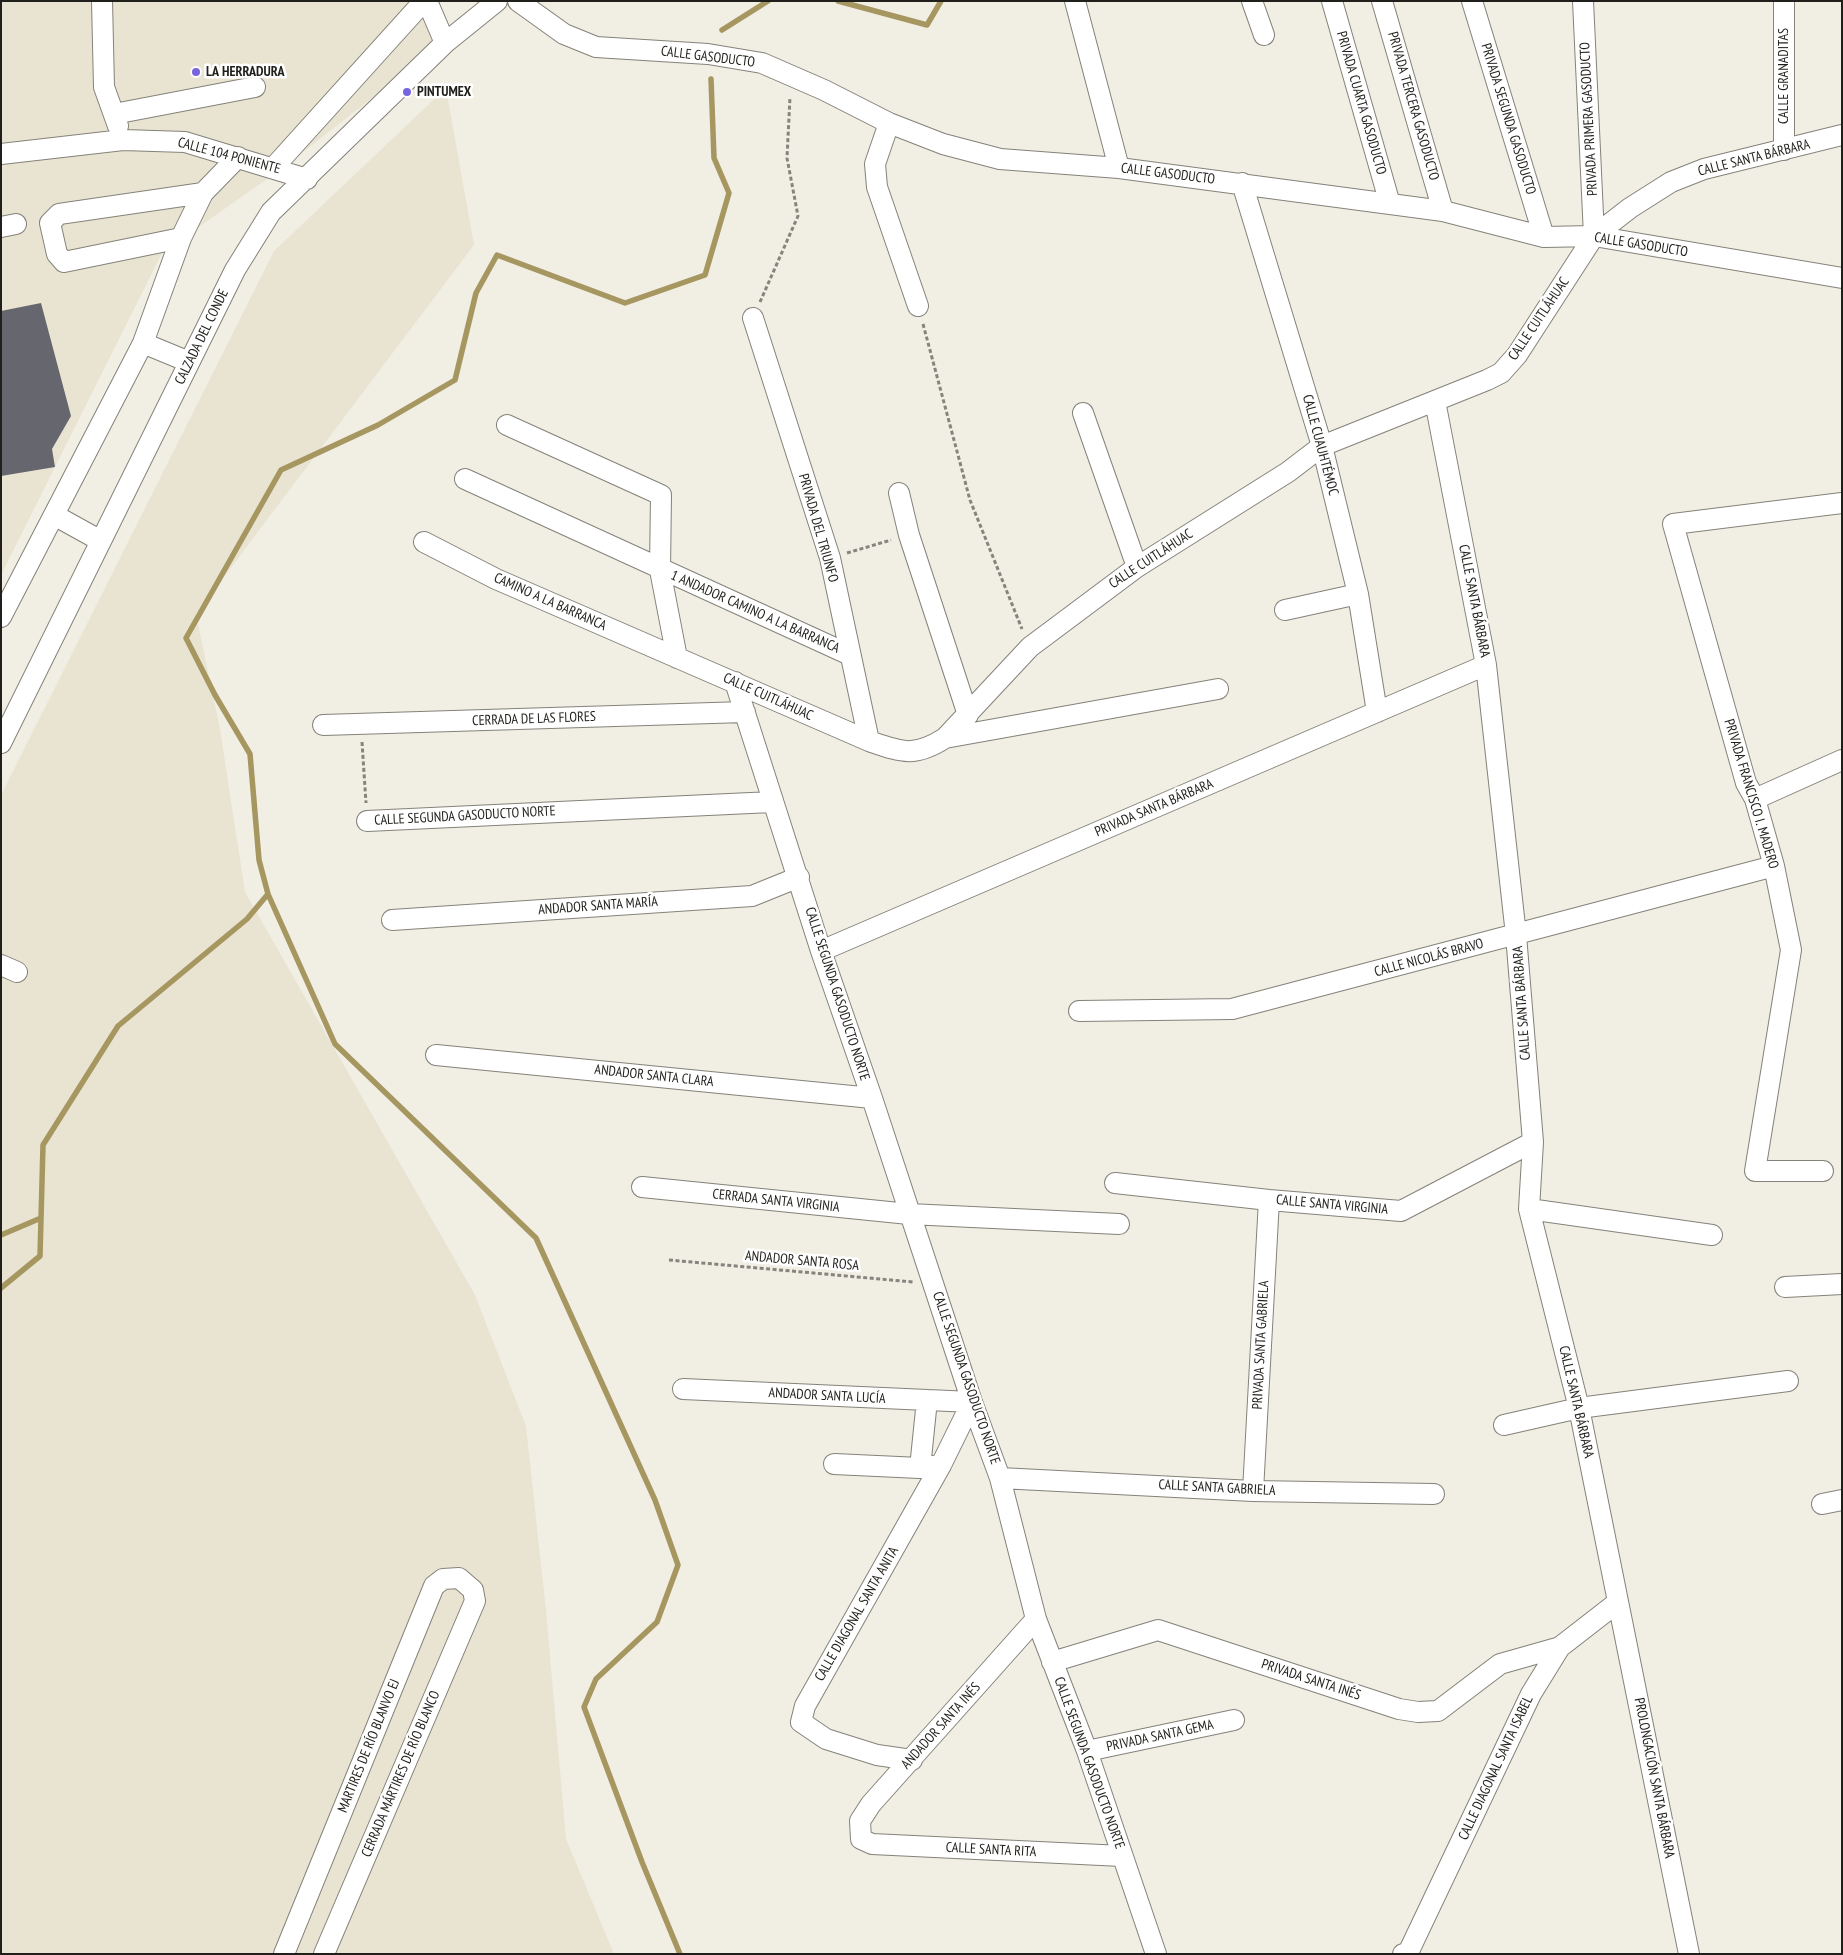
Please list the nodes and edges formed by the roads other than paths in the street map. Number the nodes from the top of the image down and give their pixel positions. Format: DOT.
graph roads {
  1 [pos="102,1"];
  2 [pos="426,1"];
  3 [pos="497,1"];
  4 [pos="518,1"];
  5 [pos="1075,1"];
  6 [pos="1252,1"];
  7 [pos="1332,1"];
  8 [pos="1382,1"];
  9 [pos="1472,1"];
  10 [pos="1583,1"];
  11 [pos="1784,1"];
  12 [pos="1264,35"];
  13 [pos="445,43"];
  14 [pos="255,87"];
  15 [pos="114,114"];
  16 [pos="889,123"];
  17 [pos="1842,136"];
  18 [pos="123,140"];
  19 [pos="1784,150"];
  20 [pos="1,154"];
  21 [pos="238,157"];
  22 [pos="274,168"];
  23 [pos="1119,168"];
  24 [pos="307,178"];
  25 [pos="1242,183"];
  26 [pos="203,193"];
  27 [pos="1390,204"];
  28 [pos="1444,211"];
  29 [pos="1594,236"];
  30 [pos="1544,237"];
  31 [pos="181,238"];
  32 [pos="1842,278"];
  33 [pos="918,306"];
  34 [pos="753,318"];
  35 [pos="143,343"];
  36 [pos="189,362"];
  37 [pos="1436,401"];
  38 [pos="1083,413"];
  39 [pos="507,425"];
  40 [pos="1322,446"];
  41 [pos="465,479"];
  42 [pos="899,493"];
  43 [pos="1842,503"];
  44 [pos="54,515"];
  45 [pos="101,541"];
  46 [pos="424,542"];
  47 [pos="1137,567"];
  48 [pos="660,570"];
  49 [pos="1358,594"];
  50 [pos="1285,610"];
  51 [pos="1,617"];
  52 [pos="850,655"];
  53 [pos="677,658"];
  54 [pos="1486,665"];
  55 [pos="735,682"];
  56 [pos="1218,689"];
  57 [pos="744,712"];
  58 [pos="1376,712"];
  59 [pos="968,715"];
  60 [pos="323,725"];
  61 [pos="945,738"];
  62 [pos="868,741"];
  63 [pos="1,743"];
  64 [pos="1842,760"];
  65 [pos="1755,799"];
  66 [pos="772,802"];
  67 [pos="367,821"];
  68 [pos="1774,866"];
  69 [pos="799,877"];
  70 [pos="392,920"];
  71 [pos="1516,936"];
  72 [pos="821,951"];
  73 [pos="1079,1011"];
  74 [pos="436,1055"];
  75 [pos="872,1098"];
  76 [pos="1532,1142"];
  77 [pos="1823,1171"];
  78 [pos="1115,1182"];
  79 [pos="642,1187"];
  80 [pos="1269,1200"];
  81 [pos="1529,1209"];
  82 [pos="909,1214"];
  83 [pos="1118,1224"];
  84 [pos="1712,1235"];
  85 [pos="1842,1284"];
  86 [pos="1785,1288"];
  87 [pos="1788,1381"];
  88 [pos="683,1389"];
  89 [pos="927,1400"];
  90 [pos="972,1402"];
  91 [pos="1579,1408"];
  92 [pos="1504,1425"];
  93 [pos="834,1464"];
  94 [pos="941,1466"];
  95 [pos="920,1468"];
  96 [pos="1000,1478"];
  97 [pos="1253,1491"];
  98 [pos="1434,1494"];
  99 [pos="1842,1500"];
  100 [pos="1822,1504"];
  101 [pos="474,1595"];
  102 [pos="1618,1602"];
  103 [pos="1036,1619"];
  104 [pos="1560,1647"];
  105 [pos="1052,1662"];
  106 [pos="1234,1720"];
  107 [pos="1087,1752"];
  108 [pos="912,1760"];
  109 [pos="861,1839"];
  110 [pos="1122,1856"];
  111 [pos="284,1954"];
  112 [pos="324,1954"];
  113 [pos="1156,1954"];
  114 [pos="1403,1954"];
  115 [pos="1688,1954"];
  1 -- 15 [label="street"];
  2 -- 13 [label="street"];
  2 -- 22 [label="street"];
  3 -- 13 [label="street, CALZADA DEL CONDE"];
  4 -- 16 [label="street, CALLE GASODUCTO"];
  5 -- 23 [label="street"];
  6 -- 12 [label="street"];
  7 -- 27 [label="street, PRIVADA CUARTA GASODUCTO"];
  8 -- 28 [label="street, PRIVADA TERCERA GASODUCTO"];
  9 -- 30 [label="street, PRIVADA SEGUNDA GASODUCTO"];
  10 -- 29 [label="street, PRIVADA PRIMERA GASODUCTO"];
  11 -- 19 [label="street, CALLE GRANADITAS"];
  13 -- 24 [label="street, CALZADA DEL CONDE"];
  14 -- 15 [label="street"];
  15 -- 18 [label="street"];
  16 -- 23 [label="street, CALLE GASODUCTO"];
  16 -- 33 [label="street"];
  17 -- 19 [label="street, CALLE SANTA BÁRBARA"];
  18 -- 20 [label="street, CALLE 104 PONIENTE"];
  18 -- 21 [label="street, CALLE 104 PONIENTE"];
  19 -- 29 [label="street, CALLE SANTA BÁRBARA"];
  21 -- 22 [label="street, CALLE 104 PONIENTE"];
  21 -- 26 [label="street"];
  22 -- 24 [label="street, CALLE 104 PONIENTE"];
  23 -- 25 [label="street, CALLE GASODUCTO"];
  24 -- 36 [label="street, CALZADA DEL CONDE"];
  25 -- 27 [label="street, CALLE GASODUCTO"];
  25 -- 40 [label="street, CALLE CUAUHTÉMOC"];
  26 -- 31 [label="street"];
  26 -- 31 [label="street"];
  27 -- 28 [label="street, CALLE GASODUCTO"];
  28 -- 30 [label="street, CALLE GASODUCTO"];
  29 -- 30 [label="street, CALLE GASODUCTO"];
  29 -- 32 [label="street, CALLE GASODUCTO"];
  29 -- 37 [label="street, CALLE CUITLÁHUAC"];
  31 -- 35 [label="street"];
  34 -- 52 [label="street, PRIVADA DEL TRIUNFO"];
  35 -- 36 [label="street"];
  35 -- 44 [label="street"];
  36 -- 45 [label="street, CALZADA DEL CONDE"];
  37 -- 40 [label="street, CALLE CUITLÁHUAC"];
  37 -- 54 [label="street, CALLE SANTA BÁRBARA"];
  38 -- 47 [label="street"];
  39 -- 48 [label="street"];
  40 -- 47 [label="street, CALLE CUITLÁHUAC"];
  40 -- 49 [label="street, CALLE CUAUHTÉMOC"];
  41 -- 48 [label="street, 1 ANDADOR CAMINO A LA BARRANCA"];
  42 -- 59 [label="street"];
  43 -- 65 [label="street, PRIVADA FRANCISCO I. MADERO"];
  44 -- 45 [label="street"];
  44 -- 51 [label="street"];
  45 -- 63 [label="street, CALZADA DEL CONDE"];
  46 -- 53 [label="street, CAMINO A LA BARRANCA"];
  47 -- 59 [label="street, CALLE CUITLÁHUAC"];
  48 -- 52 [label="street, 1 ANDADOR CAMINO A LA BARRANCA"];
  48 -- 53 [label="street"];
  49 -- 50 [label="street"];
  49 -- 58 [label="street, CALLE CUAUHTÉMOC"];
  52 -- 62 [label="street, PRIVADA DEL TRIUNFO"];
  53 -- 55 [label="street, CALLE CUITLÁHUAC"];
  54 -- 58 [label="street, PRIVADA SANTA BÁRBARA"];
  54 -- 71 [label="street, CALLE SANTA BÁRBARA"];
  55 -- 57 [label="street, CALLE SEGUNDA GASODUCTO NORTE"];
  55 -- 62 [label="street, CALLE CUITLÁHUAC"];
  56 -- 61 [label="street"];
  57 -- 60 [label="street, CERRADA DE LAS FLORES"];
  57 -- 66 [label="street, CALLE SEGUNDA GASODUCTO NORTE"];
  58 -- 72 [label="street, PRIVADA SANTA BÁRBARA"];
  59 -- 61 [label="street, CALLE CUITLÁHUAC"];
  61 -- 62 [label="street, CALLE CUITLÁHUAC"];
  64 -- 65 [label="street"];
  65 -- 68 [label="street, PRIVADA FRANCISCO I. MADERO"];
  66 -- 67 [label="street, CALLE SEGUNDA GASODUCTO NORTE"];
  66 -- 69 [label="street, CALLE SEGUNDA GASODUCTO NORTE"];
  68 -- 71 [label="street, CALLE NICOLÁS BRAVO"];
  68 -- 77 [label="street, PRIVADA FRANCISCO I. MADERO"];
  69 -- 70 [label="street, ANDADOR SANTA MARÍA"];
  69 -- 72 [label="street, CALLE SEGUNDA GASODUCTO NORTE"];
  71 -- 73 [label="street, CALLE NICOLÁS BRAVO"];
  71 -- 76 [label="street, CALLE SANTA BÁRBARA"];
  72 -- 75 [label="street, CALLE SEGUNDA GASODUCTO NORTE"];
  74 -- 75 [label="street, ANDADOR SANTA CLARA"];
  75 -- 82 [label="street, CALLE SEGUNDA GASODUCTO NORTE"];
  76 -- 80 [label="street, CALLE SANTA VIRGINIA"];
  76 -- 81 [label="street, CALLE SANTA BÁRBARA"];
  78 -- 80 [label="street, CALLE SANTA VIRGINIA"];
  79 -- 82 [label="street, CERRADA SANTA VIRGINIA"];
  80 -- 97 [label="street, PRIVADA SANTA GABRIELA"];
  81 -- 84 [label="street"];
  81 -- 91 [label="street, CALLE SANTA BÁRBARA"];
  82 -- 83 [label="street"];
  82 -- 90 [label="street, CALLE SEGUNDA GASODUCTO NORTE"];
  85 -- 86 [label="street"];
  87 -- 91 [label="street"];
  88 -- 89 [label="street, ANDADOR SANTA LUCÍA"];
  89 -- 90 [label="street, ANDADOR SANTA LUCÍA"];
  89 -- 95 [label="street"];
  90 -- 94 [label="street, CALLE DIAGONAL SANTA ANITA"];
  90 -- 96 [label="street, CALLE SEGUNDA GASODUCTO NORTE"];
  91 -- 92 [label="street"];
  91 -- 102 [label="street, CALLE SANTA BÁRBARA"];
  93 -- 95 [label="street"];
  94 -- 95 [label="street"];
  94 -- 108 [label="street, CALLE DIAGONAL SANTA ANITA"];
  96 -- 97 [label="street, CALLE SANTA GABRIELA"];
  96 -- 103 [label="street, CALLE SEGUNDA GASODUCTO NORTE"];
  97 -- 98 [label="street, CALLE SANTA GABRIELA"];
  99 -- 100 [label="street"];
  101 -- 111 [label="street, MARTIRES DE RÍO BLANVO EJ"];
  101 -- 112 [label="street, CERRADA MÁRTIRES DE RÍO BLANCO"];
  102 -- 104 [label="street, CALLE DIAGONAL SANTA ISABEL"];
  102 -- 115 [label="street, PROLONGACIÓN SANTA BÁRBARA"];
  103 -- 105 [label="street, CALLE SEGUNDA GASODUCTO NORTE"];
  103 -- 108 [label="street, ANDADOR SANTA INÉS"];
  104 -- 105 [label="street, PRIVADA SANTA INÉS"];
  104 -- 114 [label="street, CALLE DIAGONAL SANTA ISABEL"];
  105 -- 107 [label="street, CALLE SEGUNDA GASODUCTO NORTE"];
  106 -- 107 [label="street, PRIVADA SANTA GEMA"];
  107 -- 110 [label="street, CALLE SEGUNDA GASODUCTO NORTE"];
  108 -- 109 [label="street, ANDADOR SANTA INÉS"];
  109 -- 110 [label="street, CALLE SANTA RITA"];
  110 -- 113 [label="street, CALLE SEGUNDA GASODUCTO NORTE"];
}
